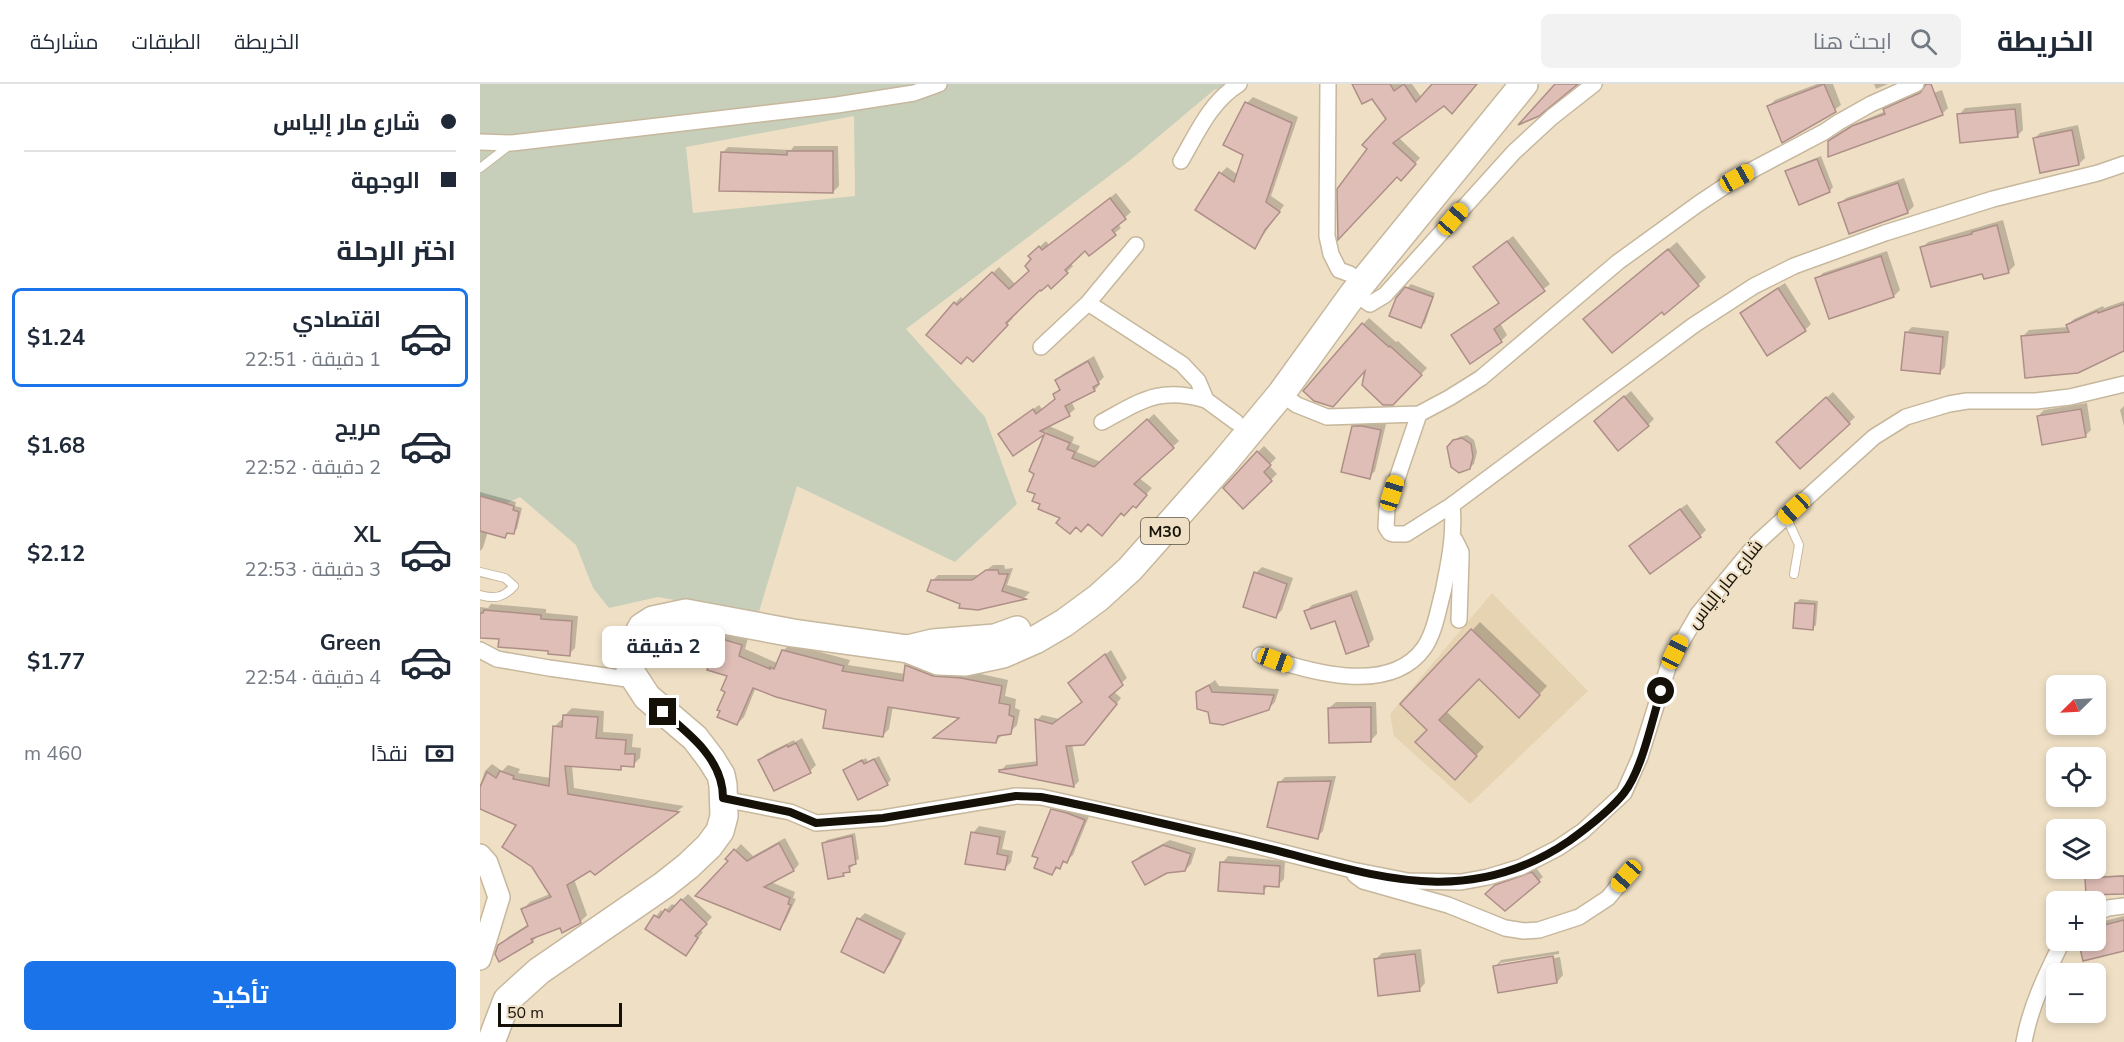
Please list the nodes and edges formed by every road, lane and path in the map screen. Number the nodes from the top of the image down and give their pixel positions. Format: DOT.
graph roads {
  1 [pos="939,84"];
  2 [pos="1239,84"];
  3 [pos="1328,84"];
  4 [pos="1510,84"];
  5 [pos="1524,84"];
  6 [pos="1594,84"];
  7 [pos="1917,84"];
  8 [pos="480,142"];
  9 [pos="512,143"];
  10 [pos="1181,161"];
  11 [pos="2124,164"];
  12 [pos="480,168"];
  13 [pos="1136,245"];
  14 [pos="1352,284"];
  15 [pos="1088,303"];
  16 [pos="1041,346"];
  17 [pos="2124,384"];
  18 [pos="1281,394"];
  19 [pos="1206,400"];
  20 [pos="1419,414"];
  21 [pos="1102,422"];
  22 [pos="1236,422"];
  23 [pos="1452,505"];
  24 [pos="1780,521"];
  25 [pos="1453,537"];
  26 [pos="480,572"];
  27 [pos="1794,574"];
  28 [pos="480,595"];
  29 [pos="1458,620"];
  30 [pos="909,649"];
  31 [pos="480,650"];
  32 [pos="1260,655"];
  33 [pos="634,680"];
  34 [pos="723,798"];
  35 [pos="480,855"];
  36 [pos="1352,870"];
  37 [pos="1626,876"];
  38 [pos="2124,906"];
  39 [pos="2106,909"];
  40 [pos="2058,951"];
  41 [pos="480,959"];
  42 [pos="491,1042"];
  43 [pos="2024,1042"];
  1 -- 9 [label="street"];
  2 -- 10 [label="street"];
  3 -- 14 [label="street"];
  4 -- 14 [label="highway, M30"];
  5 -- 14 [label="highway, M30"];
  6 -- 14 [label="street"];
  7 -- 20 [label="street"];
  8 -- 9 [label="street"];
  9 -- 12 [label="lane"];
  11 -- 23 [label="street"];
  13 -- 15 [label="street"];
  14 -- 18 [label="highway, M30"];
  14 -- 22 [label="highway, M30"];
  15 -- 16 [label="street"];
  15 -- 19 [label="street"];
  17 -- 24 [label="street, شارع مار إلياس"];
  18 -- 20 [label="street"];
  18 -- 30 [label="highway, M30"];
  19 -- 21 [label="street"];
  19 -- 22 [label="street"];
  20 -- 23 [label="street"];
  22 -- 30 [label="highway, M30"];
  23 -- 25 [label="street"];
  24 -- 27 [label="lane"];
  24 -- 36 [label="street, شارع مار إلياس"];
  25 -- 29 [label="street"];
  25 -- 32 [label="street"];
  26 -- 28 [label="lane"];
  30 -- 33 [label="highway"];
  31 -- 33 [label="street"];
  33 -- 34 [label="highway"];
  34 -- 36 [label="street, شارع مار إلياس"];
  34 -- 42 [label="highway"];
  35 -- 41 [label="main road"];
  36 -- 37 [label="street"];
  38 -- 39 [label="street"];
  40 -- 43 [label="street"];
}
